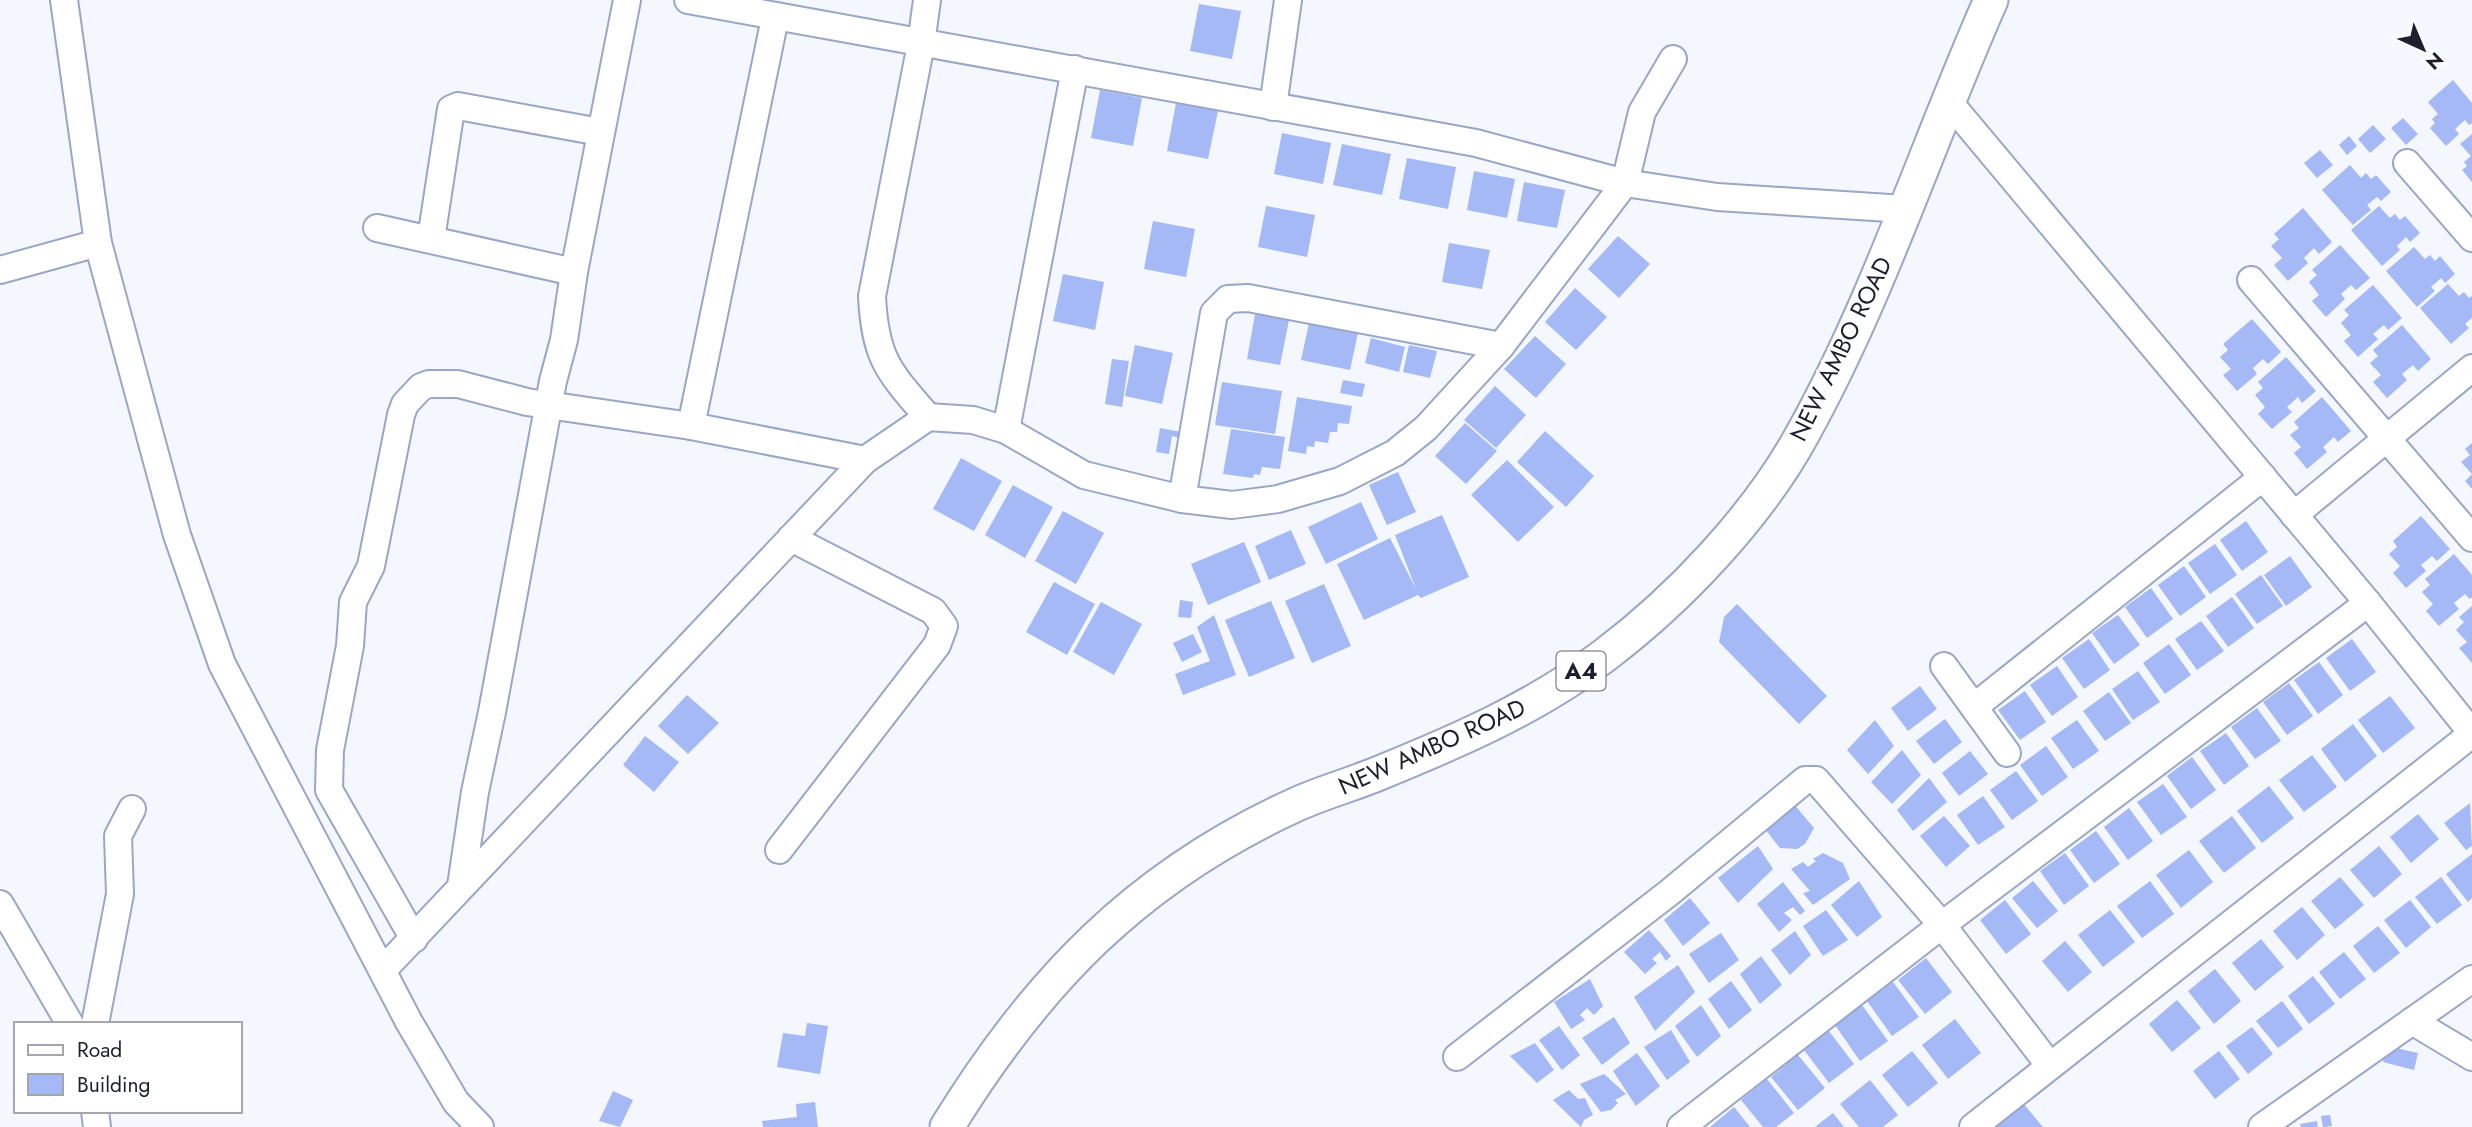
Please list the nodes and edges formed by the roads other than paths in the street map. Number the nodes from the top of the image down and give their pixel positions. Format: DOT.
graph roads {
  1 [pos="64,0"];
  2 [pos="627,0"];
  3 [pos="688,0"];
  4 [pos="927,0"];
  5 [pos="1288,0"];
  6 [pos="1991,0"];
  7 [pos="775,18"];
  8 [pos="921,44"];
  9 [pos="1673,59"];
  10 [pos="1075,69"];
  11 [pos="1949,102"];
  12 [pos="1273,107"];
  13 [pos="600,132"];
  14 [pos="2407,163"];
  15 [pos="1625,183"];
  16 [pos="1905,209"];
  17 [pos="377,228"];
  18 [pos="2472,238"];
  19 [pos="431,239"];
  20 [pos="98,243"];
  21 [pos="0,270"];
  22 [pos="574,272"];
  23 [pos="2251,280"];
  24 [pos="1501,346"];
  25 [pos="2472,368"];
  26 [pos="550,405"];
  27 [pos="928,417"];
  28 [pos="691,426"];
  29 [pos="1006,430"];
  30 [pos="2387,438"];
  31 [pos="864,460"];
  32 [pos="2263,477"];
  33 [pos="1182,499"];
  34 [pos="2294,515"];
  35 [pos="791,538"];
  36 [pos="2472,538"];
  37 [pos="2368,603"];
  38 [pos="1944,666"];
  39 [pos="1975,706"];
  40 [pos="2472,734"];
  41 [pos="2007,753"];
  42 [pos="131,809"];
  43 [pos="779,850"];
  44 [pos="461,886"];
  45 [pos="4,924"];
  46 [pos="1942,925"];
  47 [pos="414,939"];
  48 [pos="383,970"];
  49 [pos="2472,979"];
  50 [pos="2412,1021"];
  51 [pos="69,1022"];
  52 [pos="95,1022"];
  53 [pos="1457,1057"];
  54 [pos="2472,1058"];
  55 [pos="2050,1066"];
  56 [pos="480,1127"];
  57 [pos="947,1127"];
  58 [pos="1681,1127"];
  59 [pos="1973,1127"];
  60 [pos="2262,1127"];
  1 -- 20 [label="street"];
  2 -- 13 [label="street"];
  3 -- 7 [label="street"];
  4 -- 8 [label="street"];
  5 -- 12 [label="street"];
  6 -- 11 [label="main road, NEW AMBO ROAD / A4"];
  7 -- 8 [label="street"];
  7 -- 28 [label="street"];
  8 -- 10 [label="street"];
  8 -- 27 [label="street"];
  9 -- 15 [label="street"];
  10 -- 12 [label="street"];
  10 -- 29 [label="street"];
  11 -- 16 [label="main road, NEW AMBO ROAD / A4"];
  11 -- 32 [label="street"];
  12 -- 15 [label="street"];
  13 -- 19 [label="street"];
  13 -- 22 [label="street"];
  14 -- 18 [label="street"];
  15 -- 16 [label="street"];
  15 -- 24 [label="street"];
  16 -- 57 [label="main road, NEW AMBO ROAD / A4"];
  17 -- 19 [label="street"];
  19 -- 22 [label="street"];
  20 -- 21 [label="street"];
  20 -- 48 [label="street"];
  22 -- 26 [label="street"];
  23 -- 30 [label="street"];
  24 -- 33 [label="street"];
  24 -- 33 [label="street"];
  25 -- 30 [label="street"];
  26 -- 28 [label="street"];
  26 -- 44 [label="street"];
  26 -- 47 [label="street"];
  27 -- 29 [label="street"];
  27 -- 31 [label="street"];
  28 -- 31 [label="street"];
  29 -- 33 [label="street"];
  30 -- 34 [label="street"];
  30 -- 36 [label="street"];
  31 -- 35 [label="street"];
  32 -- 34 [label="street"];
  32 -- 39 [label="street"];
  34 -- 37 [label="street"];
  35 -- 43 [label="street"];
  35 -- 44 [label="street"];
  37 -- 40 [label="street"];
  37 -- 46 [label="street"];
  38 -- 39 [label="street"];
  39 -- 41 [label="street"];
  40 -- 55 [label="street"];
  42 -- 52 [label="street"];
  44 -- 47 [label="street"];
  45 -- 51 [label="street"];
  46 -- 53 [label="street"];
  46 -- 55 [label="street"];
  46 -- 58 [label="street"];
  47 -- 48 [label="street"];
  48 -- 56 [label="street"];
  49 -- 50 [label="street"];
  50 -- 54 [label="street"];
  50 -- 60 [label="street"];
  55 -- 59 [label="street"];
}
